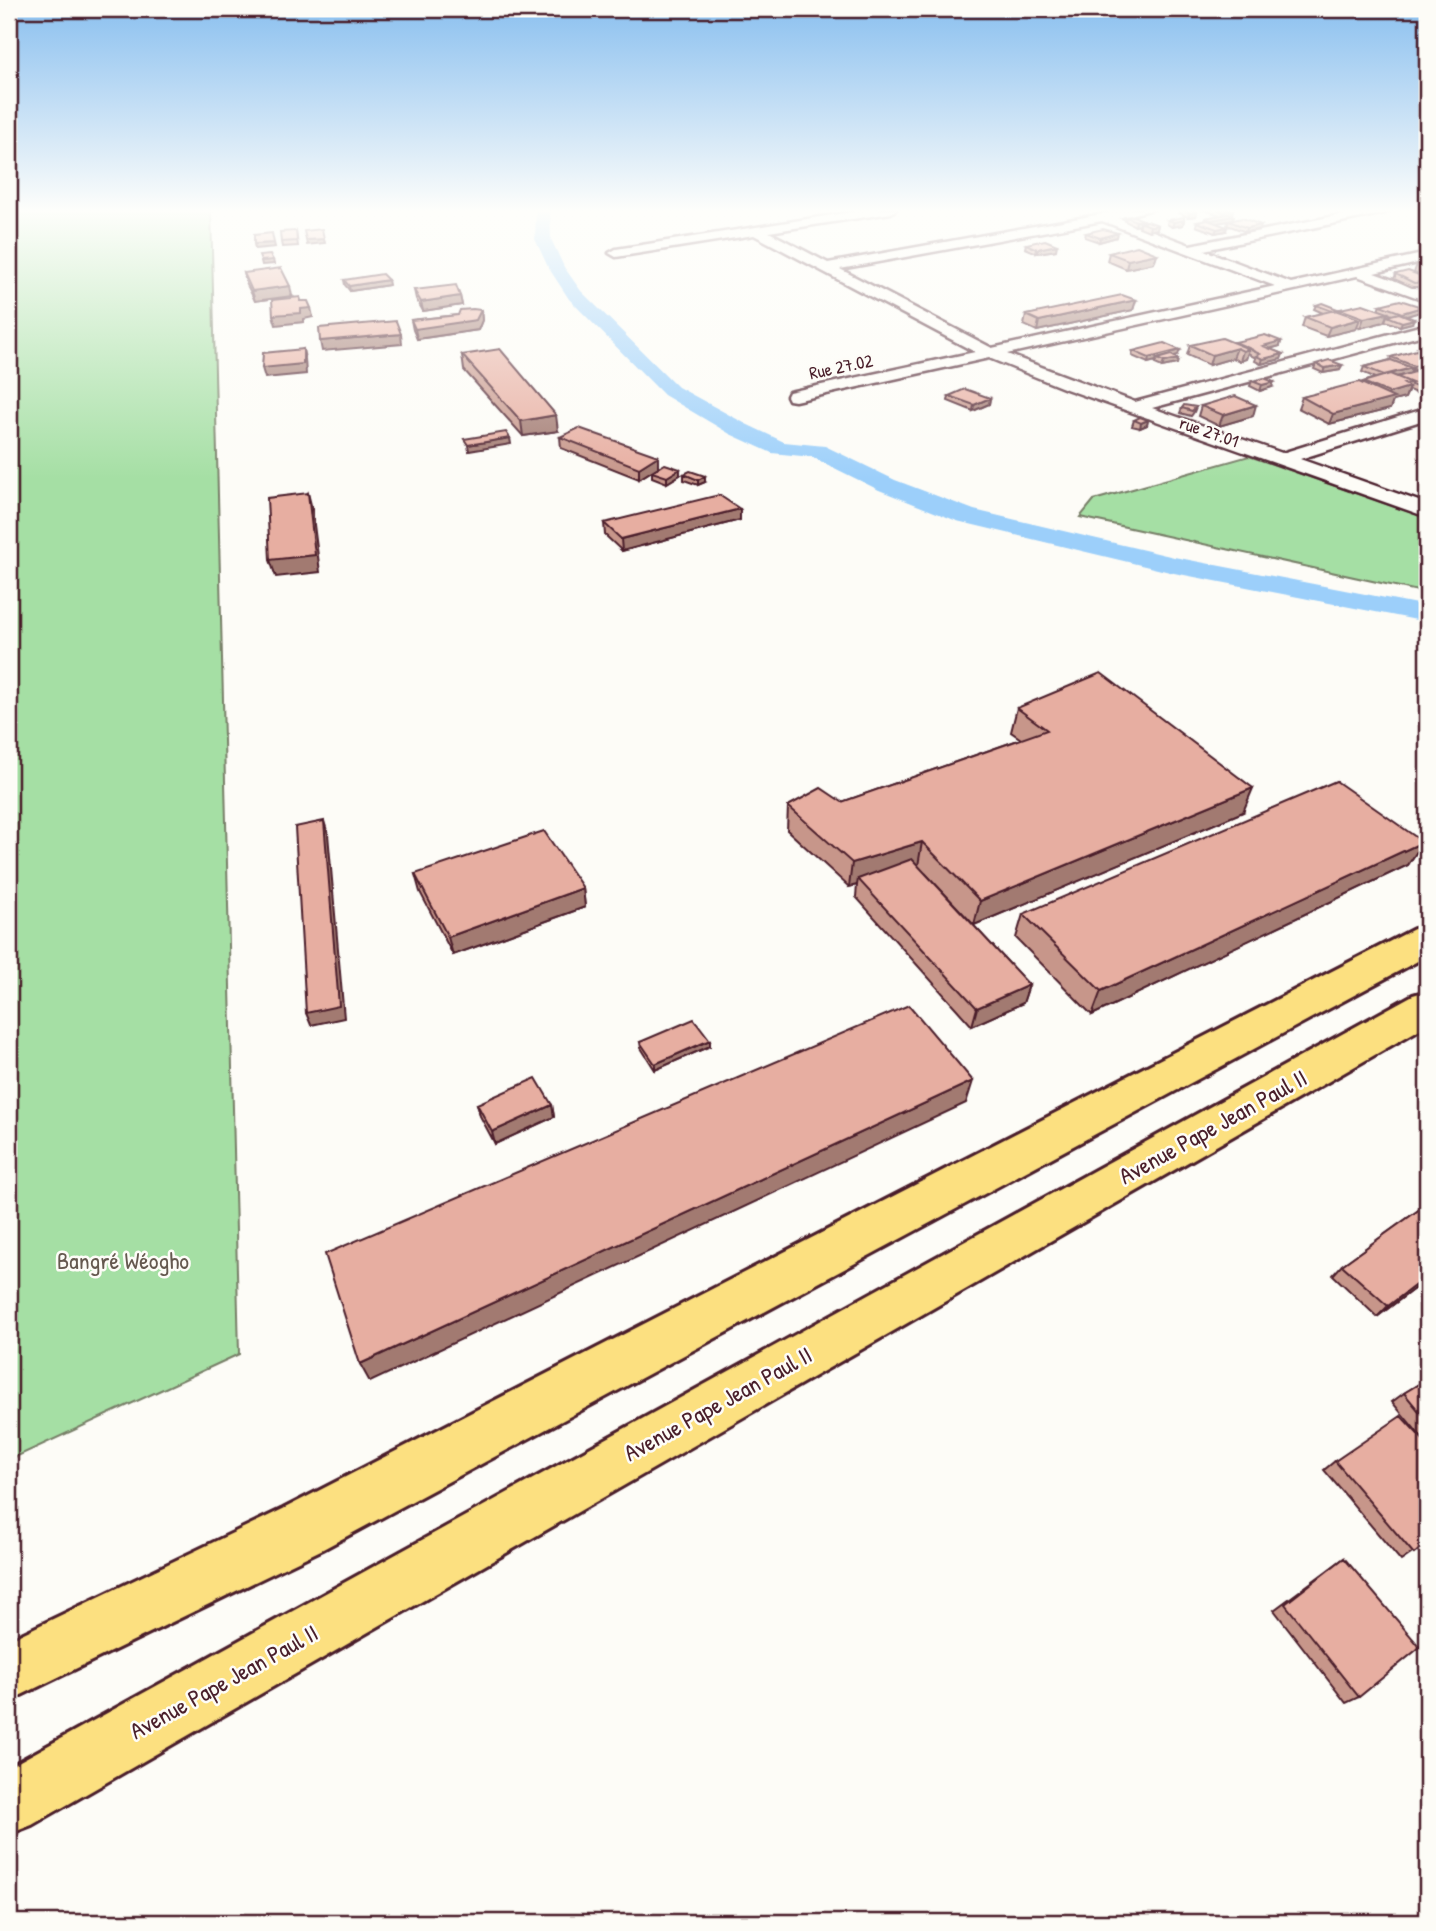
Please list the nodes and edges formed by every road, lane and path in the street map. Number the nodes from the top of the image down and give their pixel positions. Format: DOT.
graph roads {
  1 [pos="888,299"];
  2 [pos="1241,299"];
  3 [pos="1427,329"];
  4 [pos="990,353"];
  5 [pos="795,396"];
  6 [pos="1136,407"];
  7 [pos="1427,413"];
  8 [pos="1282,459"];
  9 [pos="1427,511"];
  10 [pos="1427,939"];
  11 [pos="1427,1006"];
  12 [pos="9,1671"];
  13 [pos="9,1802"];
  1 -- 4 [label="street"];
  2 -- 4 [label="street, Rue 27.02"];
  3 -- 6 [label="street"];
  4 -- 5 [label="street, Rue 27.02"];
  4 -- 6 [label="street, rue 27.01"];
  6 -- 8 [label="street, rue 27.01"];
  7 -- 8 [label="street"];
  8 -- 9 [label="street, rue 27.01"];
  10 -- 12 [label="highway"];
  11 -- 13 [label="highway, Avenue Pape Jean Paul II"];
}
